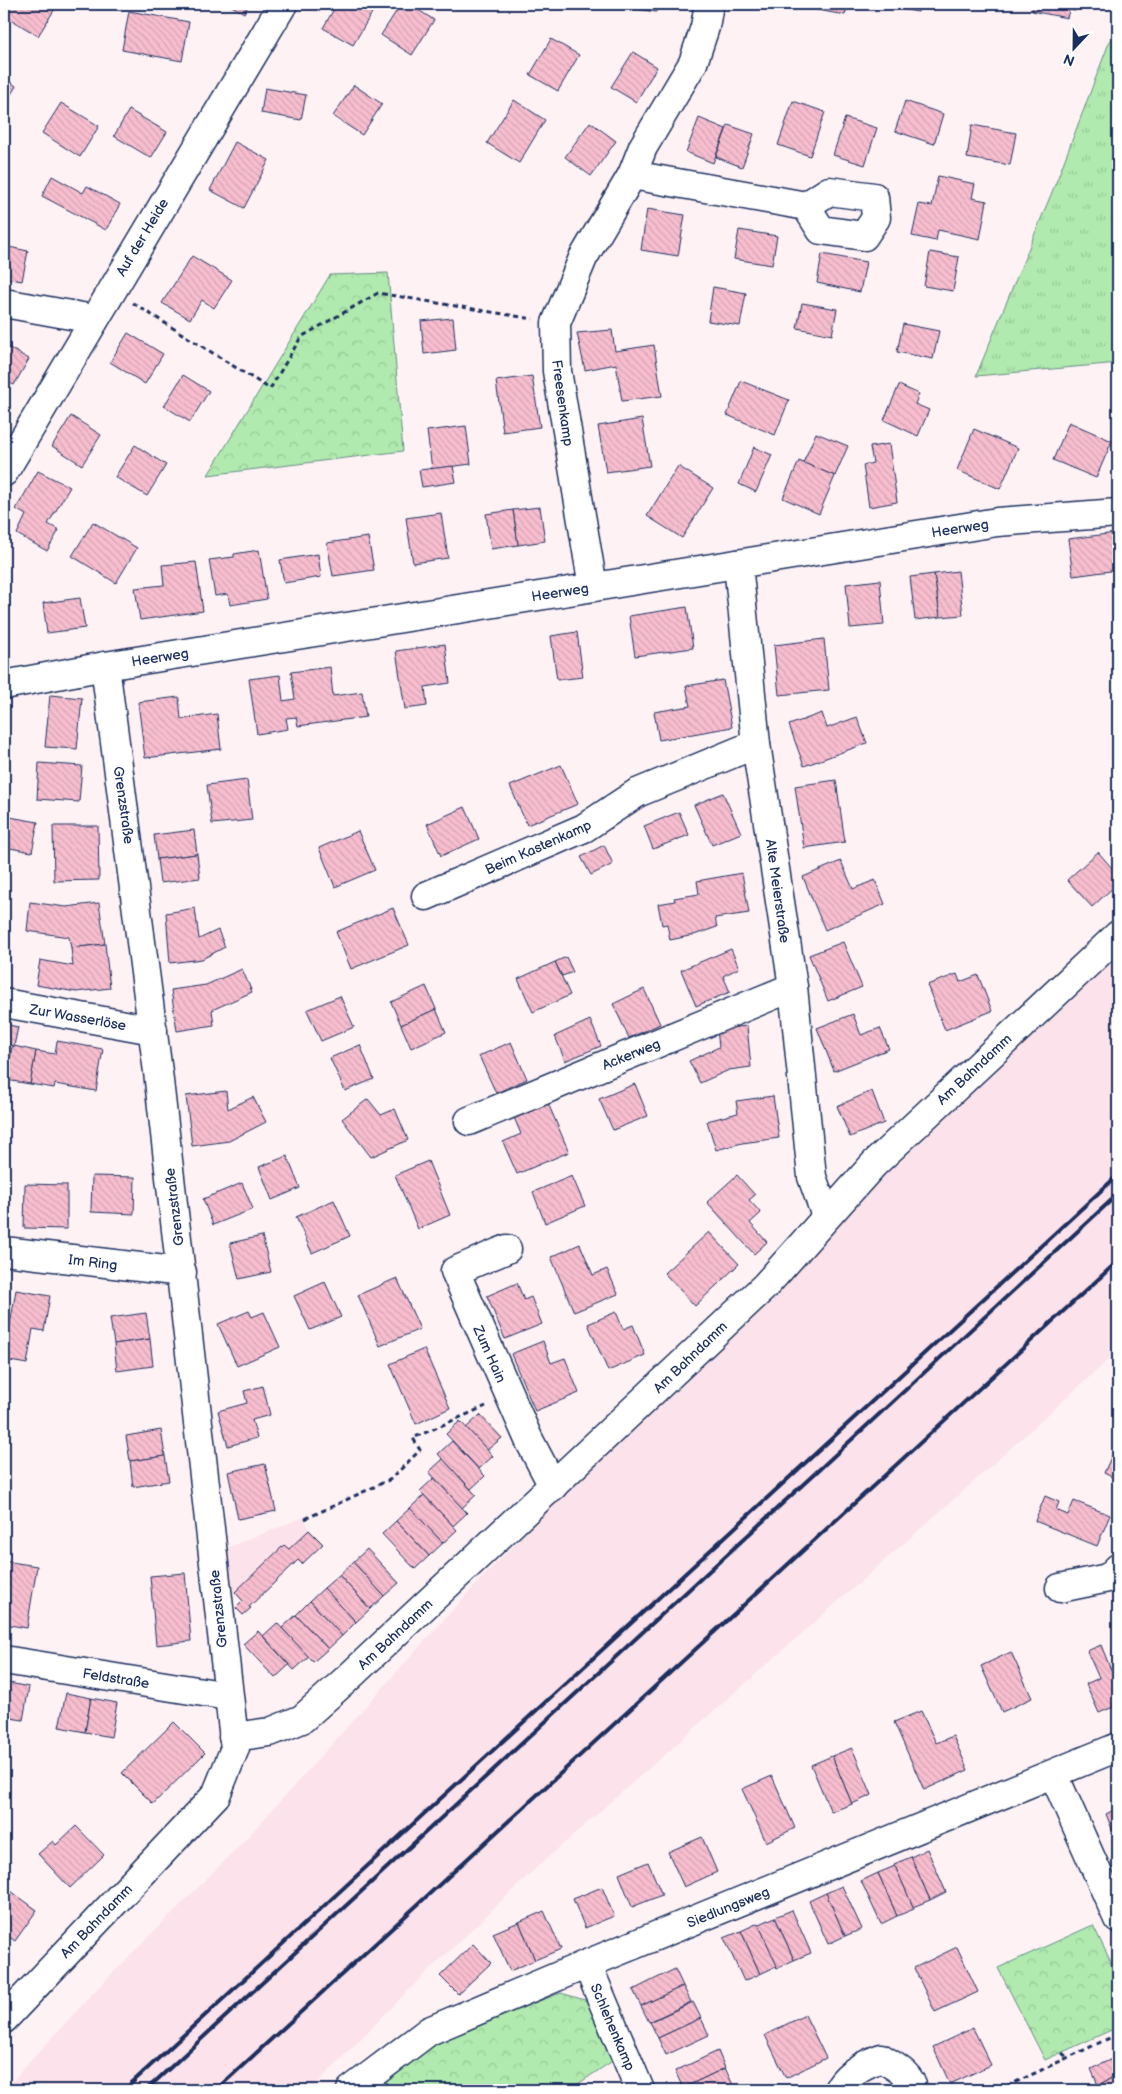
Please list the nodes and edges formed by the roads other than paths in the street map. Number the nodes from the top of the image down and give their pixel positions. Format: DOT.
graph roads {
  1 [pos="282,4"];
  2 [pos="709,4"];
  3 [pos="632,175"];
  4 [pos="806,206"];
  5 [pos="4,303"];
  6 [pos="94,319"];
  7 [pos="4,472"];
  8 [pos="1118,513"];
  9 [pos="738,564"];
  10 [pos="593,587"];
  11 [pos="105,666"];
  12 [pos="4,686"];
  13 [pos="756,744"];
  14 [pos="426,896"];
  15 [pos="1118,935"];
  16 [pos="793,987"];
  17 [pos="4,1003"];
  18 [pos="153,1030"];
  19 [pos="469,1121"];
  20 [pos="826,1216"];
  21 [pos="507,1249"];
  22 [pos="4,1251"];
  23 [pos="182,1272"];
  24 [pos="553,1486"];
  25 [pos="1118,1568"];
  26 [pos="1060,1588"];
  27 [pos="4,1660"];
  28 [pos="228,1696"];
  29 [pos="234,1742"];
  30 [pos="1118,1747"];
  31 [pos="1054,1775"];
  32 [pos="1118,1919"];
  33 [pos="587,1964"];
  34 [pos="4,2019"];
  35 [pos="351,2090"];
  36 [pos="640,2090"];
  37 [pos="838,2090"];
  38 [pos="913,2090"];
  1 -- 6 [label="street, Auf der Heide"];
  2 -- 3 [label="street, Freesenkamp"];
  3 -- 4 [label="street"];
  3 -- 10 [label="street, Freesenkamp"];
  5 -- 6 [label="street"];
  6 -- 7 [label="street, Auf der Heide"];
  8 -- 9 [label="street, Heerweg"];
  9 -- 10 [label="street, Heerweg"];
  9 -- 13 [label="street, Alte Meierstraße"];
  10 -- 11 [label="street, Heerweg"];
  11 -- 12 [label="street, Heerweg"];
  11 -- 18 [label="street, Grenzstraße"];
  13 -- 14 [label="street, Beim Kastenkamp"];
  13 -- 16 [label="street, Alte Meierstraße"];
  15 -- 20 [label="street, Am Bahndamm"];
  16 -- 19 [label="street, Ackerweg"];
  16 -- 20 [label="street, Alte Meierstraße"];
  17 -- 18 [label="street, Zur Wasserlöse"];
  18 -- 23 [label="street, Grenzstraße"];
  20 -- 24 [label="street, Am Bahndamm"];
  21 -- 24 [label="street, Zum Hain"];
  22 -- 23 [label="street, Im Ring"];
  23 -- 28 [label="street, Grenzstraße"];
  24 -- 29 [label="street, Am Bahndamm"];
  25 -- 26 [label="street"];
  27 -- 28 [label="street, Feldstraße"];
  28 -- 29 [label="street, Grenzstraße"];
  29 -- 34 [label="street, Am Bahndamm"];
  30 -- 31 [label="street, Siedlungsweg"];
  31 -- 32 [label="street"];
  31 -- 33 [label="street, Siedlungsweg"];
  33 -- 35 [label="street, Siedlungsweg"];
  33 -- 36 [label="street, Schlehenkamp"];
  37 -- 38 [label="street"];
}
